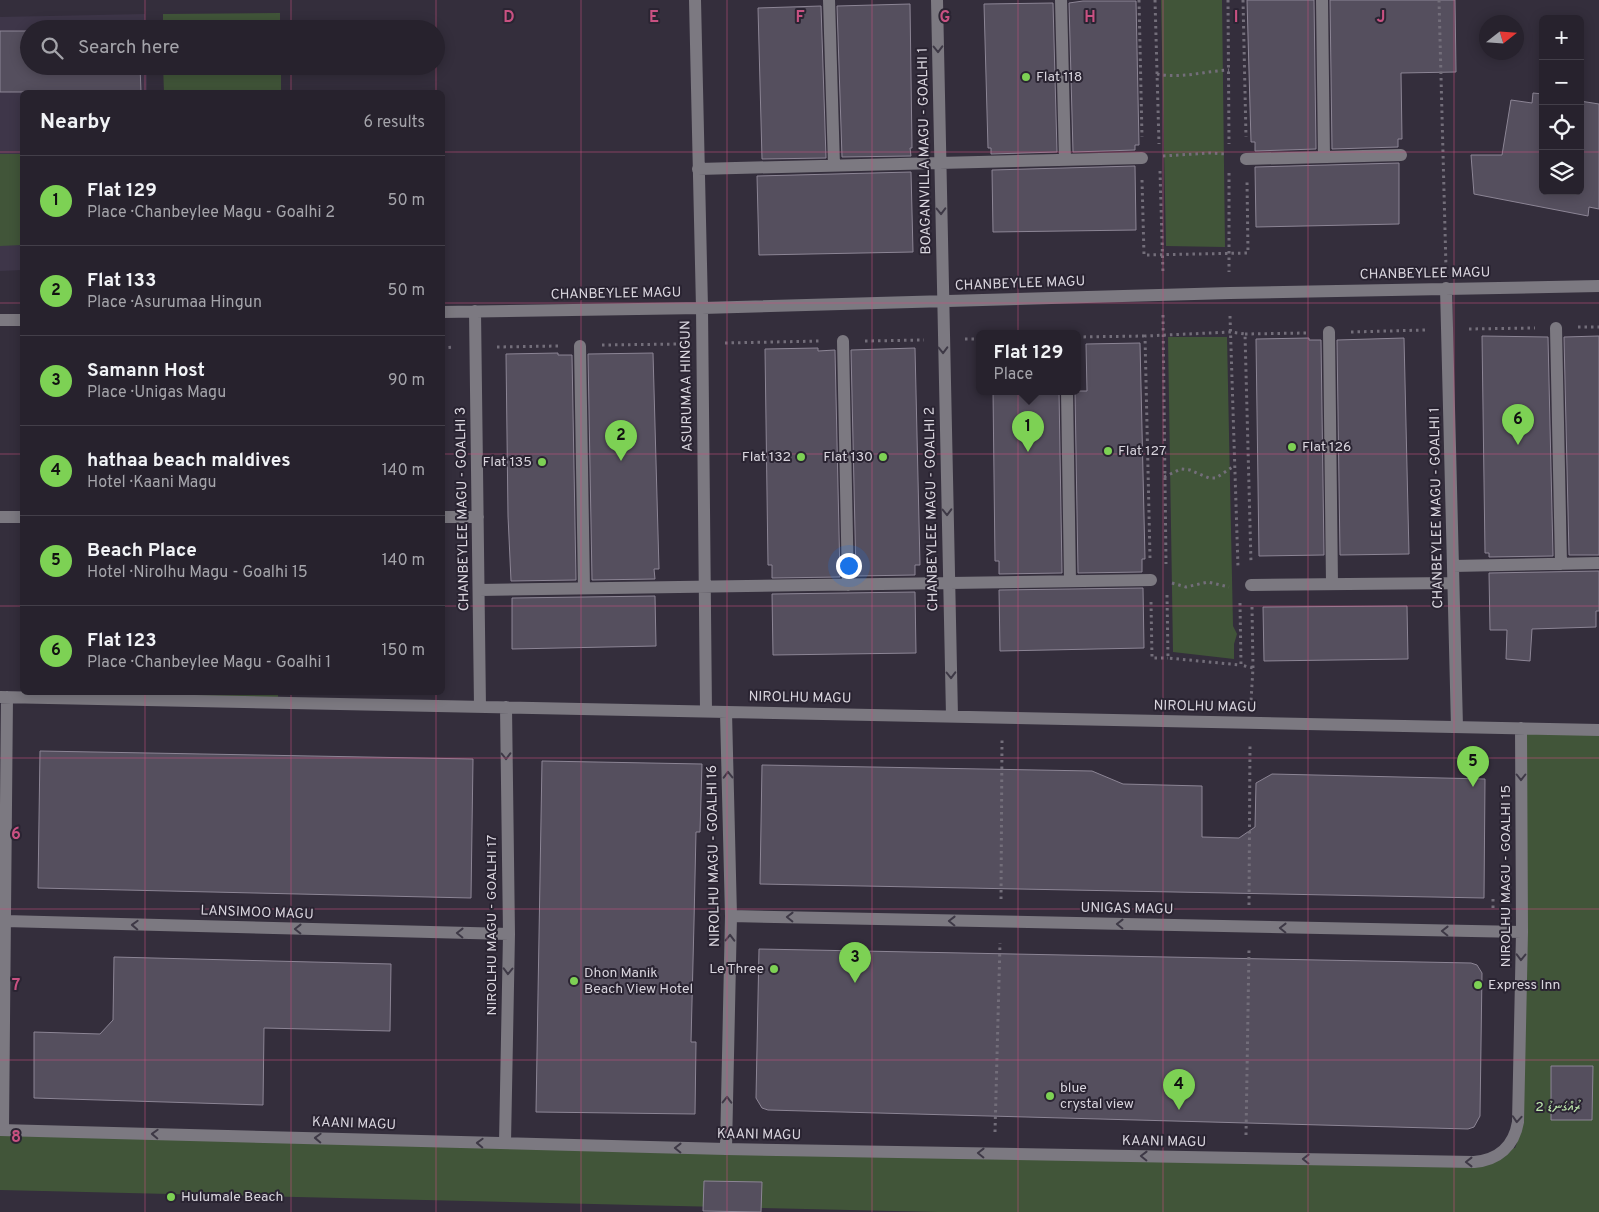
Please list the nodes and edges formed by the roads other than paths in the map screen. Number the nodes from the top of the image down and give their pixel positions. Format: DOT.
graph roads {
  1 [pos="695,0"];
  2 [pos="829,0"];
  3 [pos="937,0"];
  4 [pos="1061,0"];
  5 [pos="1322,0"];
  6 [pos="1401,156"];
  7 [pos="1324,157"];
  8 [pos="1142,158"];
  9 [pos="1246,159"];
  10 [pos="1065,160"];
  11 [pos="940,163"];
  12 [pos="834,165"];
  13 [pos="698,168"];
  14 [pos="1599,286"];
  15 [pos="1446,288"];
  16 [pos="942,301"];
  17 [pos="702,308"];
  18 [pos="474,311"];
  19 [pos="445,312"];
  20 [pos="0,320"];
  21 [pos="20,320"];
  22 [pos="1556,328"];
  23 [pos="1329,332"];
  24 [pos="843,341"];
  25 [pos="580,346"];
  26 [pos="1067,395"];
  27 [pos="20,516"];
  28 [pos="0,517"];
  29 [pos="445,517"];
  30 [pos="478,517"];
  31 [pos="1599,563"];
  32 [pos="1561,564"];
  33 [pos="1453,566"];
  34 [pos="1150,580"];
  35 [pos="1070,581"];
  36 [pos="949,583"];
  37 [pos="1453,583"];
  38 [pos="1332,584"];
  39 [pos="848,585"];
  40 [pos="1251,585"];
  41 [pos="705,587"];
  42 [pos="584,588"];
  43 [pos="479,590"];
  44 [pos="148,696"];
  45 [pos="4,697"];
  46 [pos="480,707"];
  47 [pos="506,708"];
  48 [pos="706,711"];
  49 [pos="726,712"];
  50 [pos="952,716"];
  51 [pos="1457,727"];
  52 [pos="1521,728"];
  53 [pos="1599,730"];
  54 [pos="731,916"];
  55 [pos="5,921"];
  56 [pos="1522,932"];
  57 [pos="509,934"];
  58 [pos="1,1130"];
  59 [pos="1511,1143"];
  60 [pos="505,1144"];
  61 [pos="726,1149"];
  1 -- 13 [label="street, ASURUMAA HINGUN"];
  2 -- 12 [label="street"];
  3 -- 11 [label="street, BOAGANVILLA MAGU - GOALHI 1, one-way"];
  4 -- 10 [label="street"];
  5 -- 7 [label="street"];
  6 -- 7 [label="street"];
  7 -- 9 [label="street"];
  8 -- 10 [label="street"];
  10 -- 11 [label="street"];
  11 -- 12 [label="street"];
  11 -- 16 [label="street, BOAGANVILLA MAGU - GOALHI 1, one-way"];
  12 -- 13 [label="street"];
  13 -- 17 [label="street, ASURUMAA HINGUN"];
  14 -- 15 [label="street, CHANBEYLEE MAGU"];
  15 -- 16 [label="street, CHANBEYLEE MAGU"];
  15 -- 33 [label="street, CHANBEYLEE MAGU - GOALHI 1"];
  16 -- 17 [label="street, CHANBEYLEE MAGU"];
  16 -- 36 [label="street, CHANBEYLEE MAGU - GOALHI 2, one-way"];
  17 -- 18 [label="street, CHANBEYLEE MAGU"];
  17 -- 41 [label="street, ASURUMAA HINGUN"];
  18 -- 19 [label="street, CHANBEYLEE MAGU"];
  18 -- 30 [label="street, CHANBEYLEE MAGU - GOALHI 3"];
  20 -- 21 [label="street"];
  22 -- 32 [label="street"];
  23 -- 38 [label="street"];
  24 -- 39 [label="street"];
  25 -- 42 [label="street"];
  26 -- 35 [label="street"];
  27 -- 28 [label="street"];
  29 -- 30 [label="street"];
  30 -- 43 [label="street, CHANBEYLEE MAGU - GOALHI 3"];
  31 -- 32 [label="street"];
  32 -- 33 [label="street"];
  33 -- 37 [label="street, CHANBEYLEE MAGU - GOALHI 1"];
  34 -- 35 [label="street"];
  35 -- 36 [label="street"];
  36 -- 39 [label="street"];
  36 -- 50 [label="street, CHANBEYLEE MAGU - GOALHI 2, one-way"];
  37 -- 38 [label="street"];
  37 -- 51 [label="street, CHANBEYLEE MAGU - GOALHI 1"];
  38 -- 40 [label="street"];
  39 -- 41 [label="street"];
  41 -- 42 [label="street"];
  41 -- 48 [label="street, ASURUMAA HINGUN"];
  42 -- 43 [label="street"];
  43 -- 46 [label="street, CHANBEYLEE MAGU - GOALHI 3"];
  44 -- 45 [label="street, NIROLHU MAGU"];
  44 -- 46 [label="street, NIROLHU MAGU"];
  45 -- 55 [label="street"];
  46 -- 47 [label="street, NIROLHU MAGU"];
  47 -- 48 [label="street, NIROLHU MAGU"];
  47 -- 57 [label="street, NIROLHU MAGU - GOALHI 17, one-way"];
  48 -- 49 [label="street, NIROLHU MAGU"];
  49 -- 50 [label="street, NIROLHU MAGU"];
  54 -- 49 [label="street, NIROLHU MAGU - GOALHI 16, one-way"];
  50 -- 51 [label="street, NIROLHU MAGU"];
  51 -- 52 [label="street, NIROLHU MAGU"];
  52 -- 53 [label="street, NIROLHU MAGU"];
  52 -- 56 [label="street, NIROLHU MAGU - GOALHI 15, one-way"];
  56 -- 54 [label="street, UNIGAS MAGU, one-way"];
  61 -- 54 [label="street, NIROLHU MAGU - GOALHI 16, one-way"];
  57 -- 55 [label="street, LANSIMOO MAGU, one-way"];
  55 -- 58 [label="street"];
  56 -- 59 [label="street, NIROLHU MAGU - GOALHI 15, one-way"];
  57 -- 60 [label="street, NIROLHU MAGU - GOALHI 17, one-way"];
  60 -- 58 [label="street, KAANI MAGU, one-way"];
  59 -- 61 [label="street, KAANI MAGU, one-way"];
  61 -- 60 [label="street, KAANI MAGU, one-way"];
}
